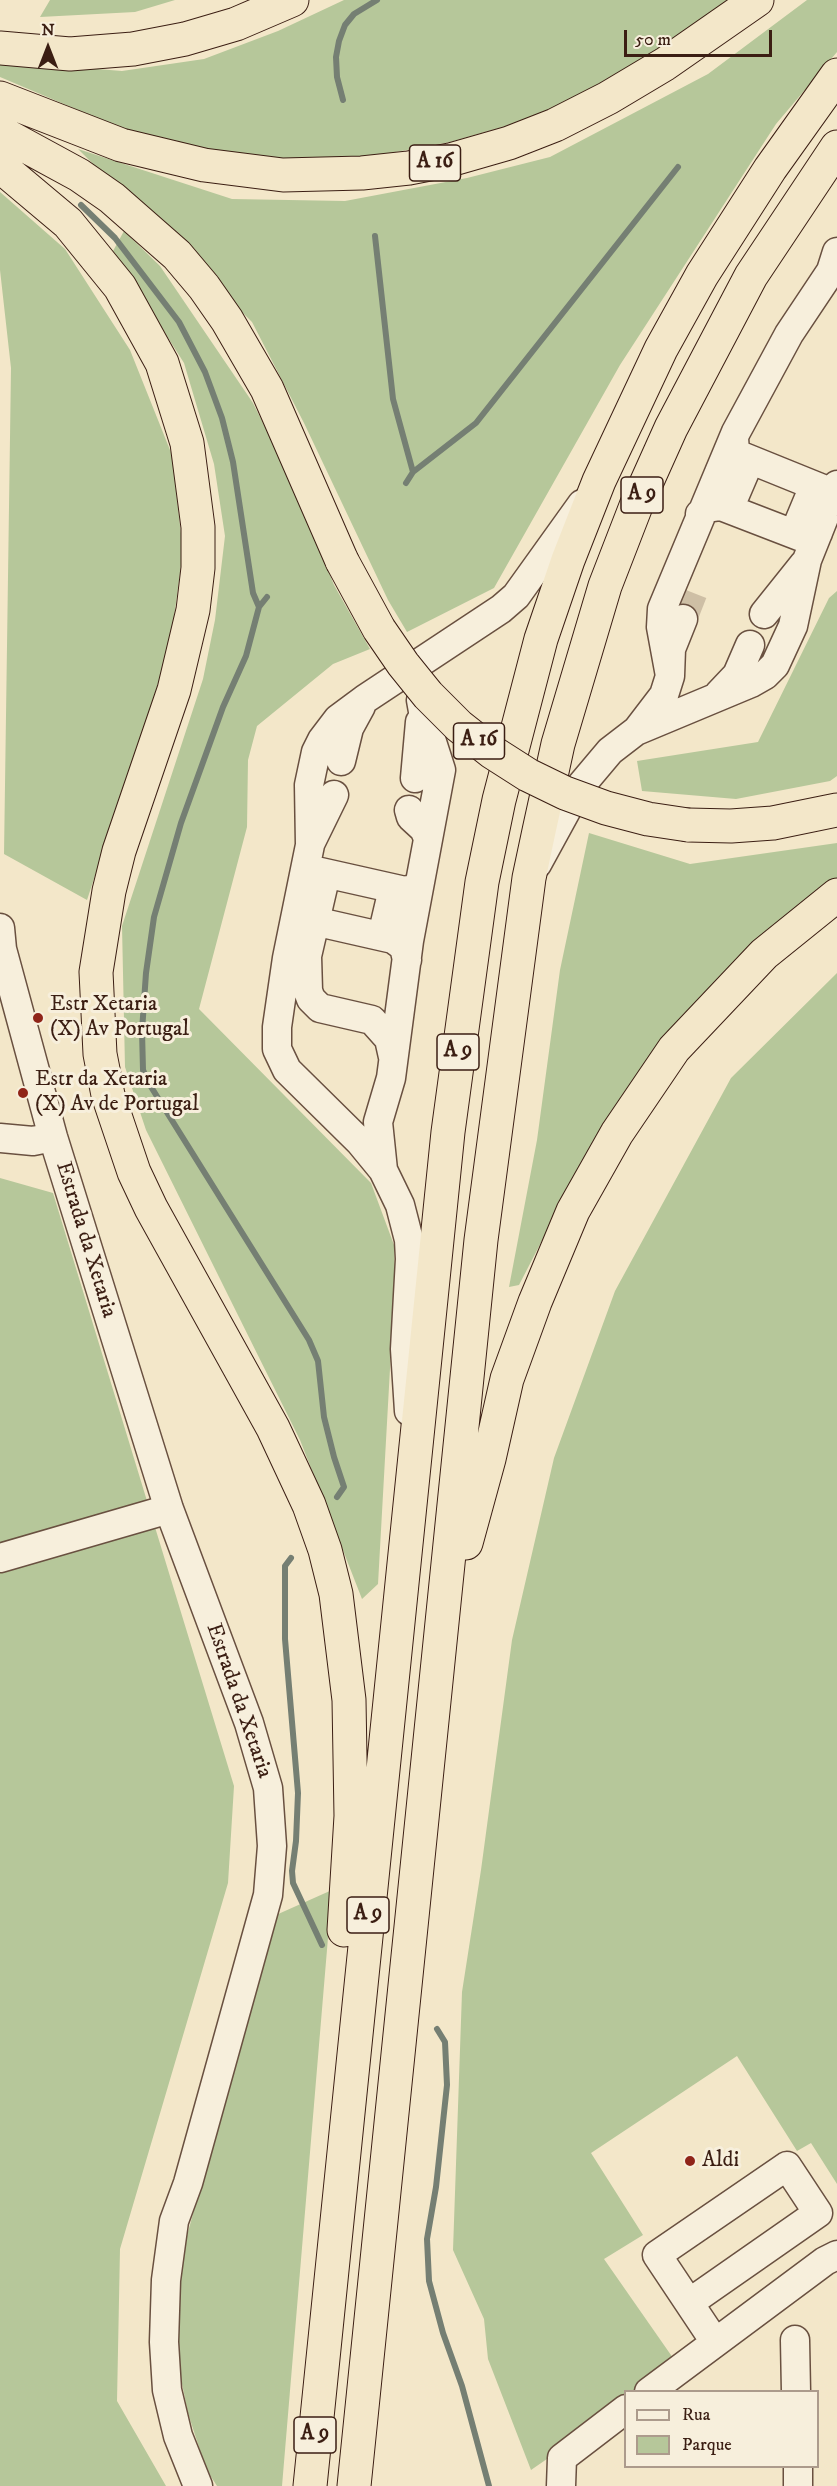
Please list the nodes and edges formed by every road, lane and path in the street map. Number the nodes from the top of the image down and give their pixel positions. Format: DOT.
graph roads {
  1 [pos="292,0"];
  2 [pos="757,0"];
  3 [pos="0,48"];
  4 [pos="837,75"];
  5 [pos="0,98"];
  6 [pos="0,132"];
  7 [pos="837,147"];
  8 [pos="0,166"];
  9 [pos="837,252"];
  10 [pos="742,449"];
  11 [pos="599,481"];
  12 [pos="827,491"];
  13 [pos="729,509"];
  14 [pos="700,514"];
  15 [pos="806,533"];
  16 [pos="685,553"];
  17 [pos="807,560"];
  18 [pos="696,586"];
  19 [pos="764,614"];
  20 [pos="683,619"];
  21 [pos="458,636"];
  22 [pos="750,645"];
  23 [pos="670,676"];
  24 [pos="715,697"];
  25 [pos="365,699"];
  26 [pos="421,700"];
  27 [pos="636,731"];
  28 [pos="342,761"];
  29 [pos="415,778"];
  30 [pos="334,795"];
  31 [pos="409,810"];
  32 [pos="837,810"];
  33 [pos="428,838"];
  34 [pos="310,845"];
  35 [pos="529,878"];
  36 [pos="420,881"];
  37 [pos="393,889"];
  38 [pos="310,895"];
  39 [pos="837,895"];
  40 [pos="0,928"];
  41 [pos="382,936"];
  42 [pos="407,960"];
  43 [pos="393,1057"];
  44 [pos="53,1137"];
  45 [pos="0,1138"];
  46 [pos="384,1170"];
  47 [pos="413,1470"];
  48 [pos="169,1509"];
  49 [pos="0,1558"];
  50 [pos="441,1634"];
  51 [pos="345,2145"];
  52 [pos="837,2255"];
  53 [pos="689,2303"];
  54 [pos="795,2340"];
  55 [pos="715,2342"];
  56 [pos="650,2390"];
  57 [pos="796,2390"];
  58 [pos="624,2411"];
  59 [pos="798,2468"];
  60 [pos="198,2486"];
  61 [pos="310,2486"];
  62 [pos="354,2486"];
  63 [pos="561,2486"];
  64 [pos="798,2486"];
  1 -- 3 [label="highway"];
  2 -- 5 [label="highway, A 16"];
  4 -- 11 [label="highway, A 9"];
  6 -- 32 [label="highway, A 16, bridge"];
  7 -- 35 [label="highway, A 9"];
  8 -- 51 [label="highway"];
  9 -- 10 [label="street"];
  10 -- 12 [label="street"];
  10 -- 13 [label="street"];
  10 -- 14 [label="street"];
  11 -- 21 [label="street"];
  11 -- 47 [label="highway, A 9"];
  12 -- 15 [label="street"];
  13 -- 14 [label="street"];
  13 -- 15 [label="street"];
  14 -- 16 [label="street"];
  15 -- 17 [label="street"];
  16 -- 18 [label="street"];
  16 -- 23 [label="street"];
  17 -- 19 [label="street"];
  17 -- 24 [label="street"];
  20 -- 23 [label="street"];
  21 -- 25 [label="street"];
  21 -- 26 [label="street"];
  22 -- 24 [label="street"];
  23 -- 27 [label="street"];
  24 -- 27 [label="street"];
  25 -- 28 [label="street"];
  25 -- 34 [label="street"];
  26 -- 29 [label="street"];
  26 -- 33 [label="street"];
  27 -- 35 [label="street"];
  30 -- 34 [label="street"];
  31 -- 33 [label="street"];
  33 -- 36 [label="street"];
  34 -- 38 [label="street"];
  35 -- 50 [label="highway, A 9"];
  36 -- 37 [label="street"];
  36 -- 42 [label="street"];
  37 -- 38 [label="street"];
  37 -- 41 [label="street"];
  38 -- 41 [label="street"];
  38 -- 43 [label="street"];
  38 -- 46 [label="street"];
  39 -- 50 [label="highway"];
  40 -- 44 [label="street, Estrada da Xetaria"];
  41 -- 42 [label="street"];
  42 -- 43 [label="street"];
  43 -- 46 [label="street"];
  44 -- 45 [label="street"];
  44 -- 48 [label="street, Estrada da Xetaria"];
  46 -- 47 [label="street"];
  47 -- 51 [label="highway, A 9"];
  48 -- 49 [label="street"];
  48 -- 60 [label="street, Estrada da Xetaria"];
  50 -- 62 [label="highway, A 9"];
  51 -- 61 [label="highway, A 9"];
  52 -- 55 [label="street"];
  53 -- 53 [label="street"];
  53 -- 55 [label="street"];
  54 -- 57 [label="street"];
  55 -- 56 [label="street"];
  58 -- 63 [label="street"];
  59 -- 64 [label="street"];
}
